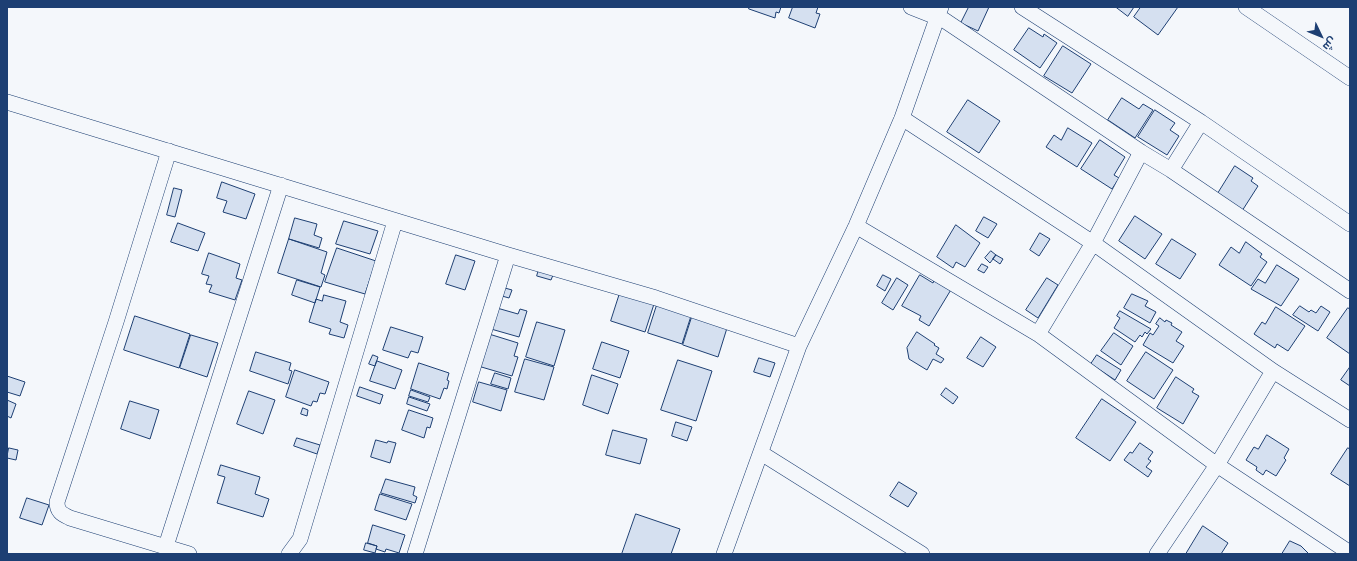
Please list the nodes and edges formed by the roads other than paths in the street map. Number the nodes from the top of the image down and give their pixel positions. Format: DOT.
graph roads {
  1 [pos="911,7"];
  2 [pos="1022,7"];
  3 [pos="1246,7"];
  4 [pos="939,12"];
  5 [pos="1350,78"];
  6 [pos="7,102"];
  7 [pos="902,118"];
  8 [pos="1201,122"];
  9 [pos="170,151"];
  10 [pos="1141,152"];
  11 [pos="1172,170"];
  12 [pos="281,185"];
  13 [pos="395,221"];
  14 [pos="1350,224"];
  15 [pos="856,226"];
  16 [pos="1093,243"];
  17 [pos="508,255"];
  18 [pos="1350,291"];
  19 [pos="1038,334"];
  20 [pos="799,346"];
  21 [pos="1273,371"];
  22 [pos="1350,420"];
  23 [pos="761,453"];
  24 [pos="1217,465"];
  25 [pos="166,546"];
  26 [pos="1350,553"];
  27 [pos="189,554"];
  28 [pos="289,554"];
  29 [pos="415,554"];
  30 [pos="724,554"];
  31 [pos="922,554"];
  32 [pos="1157,554"];
  1 -- 4 [label="street"];
  2 -- 8 [label="street"];
  3 -- 5 [label="street"];
  4 -- 7 [label="street"];
  4 -- 10 [label="street"];
  6 -- 9 [label="street"];
  7 -- 15 [label="street"];
  7 -- 16 [label="street"];
  8 -- 11 [label="street"];
  8 -- 14 [label="street"];
  9 -- 12 [label="street"];
  9 -- 25 [label="street"];
  10 -- 11 [label="street"];
  10 -- 16 [label="street"];
  11 -- 18 [label="street"];
  12 -- 13 [label="street"];
  12 -- 25 [label="street"];
  13 -- 17 [label="street"];
  13 -- 28 [label="street"];
  15 -- 19 [label="street"];
  15 -- 20 [label="street"];
  16 -- 19 [label="street"];
  16 -- 21 [label="street"];
  17 -- 20 [label="street"];
  17 -- 29 [label="street"];
  19 -- 24 [label="street"];
  20 -- 23 [label="street"];
  21 -- 22 [label="street"];
  21 -- 24 [label="street"];
  23 -- 30 [label="street"];
  23 -- 31 [label="street"];
  24 -- 26 [label="street"];
  24 -- 32 [label="street"];
  25 -- 27 [label="street"];
}
